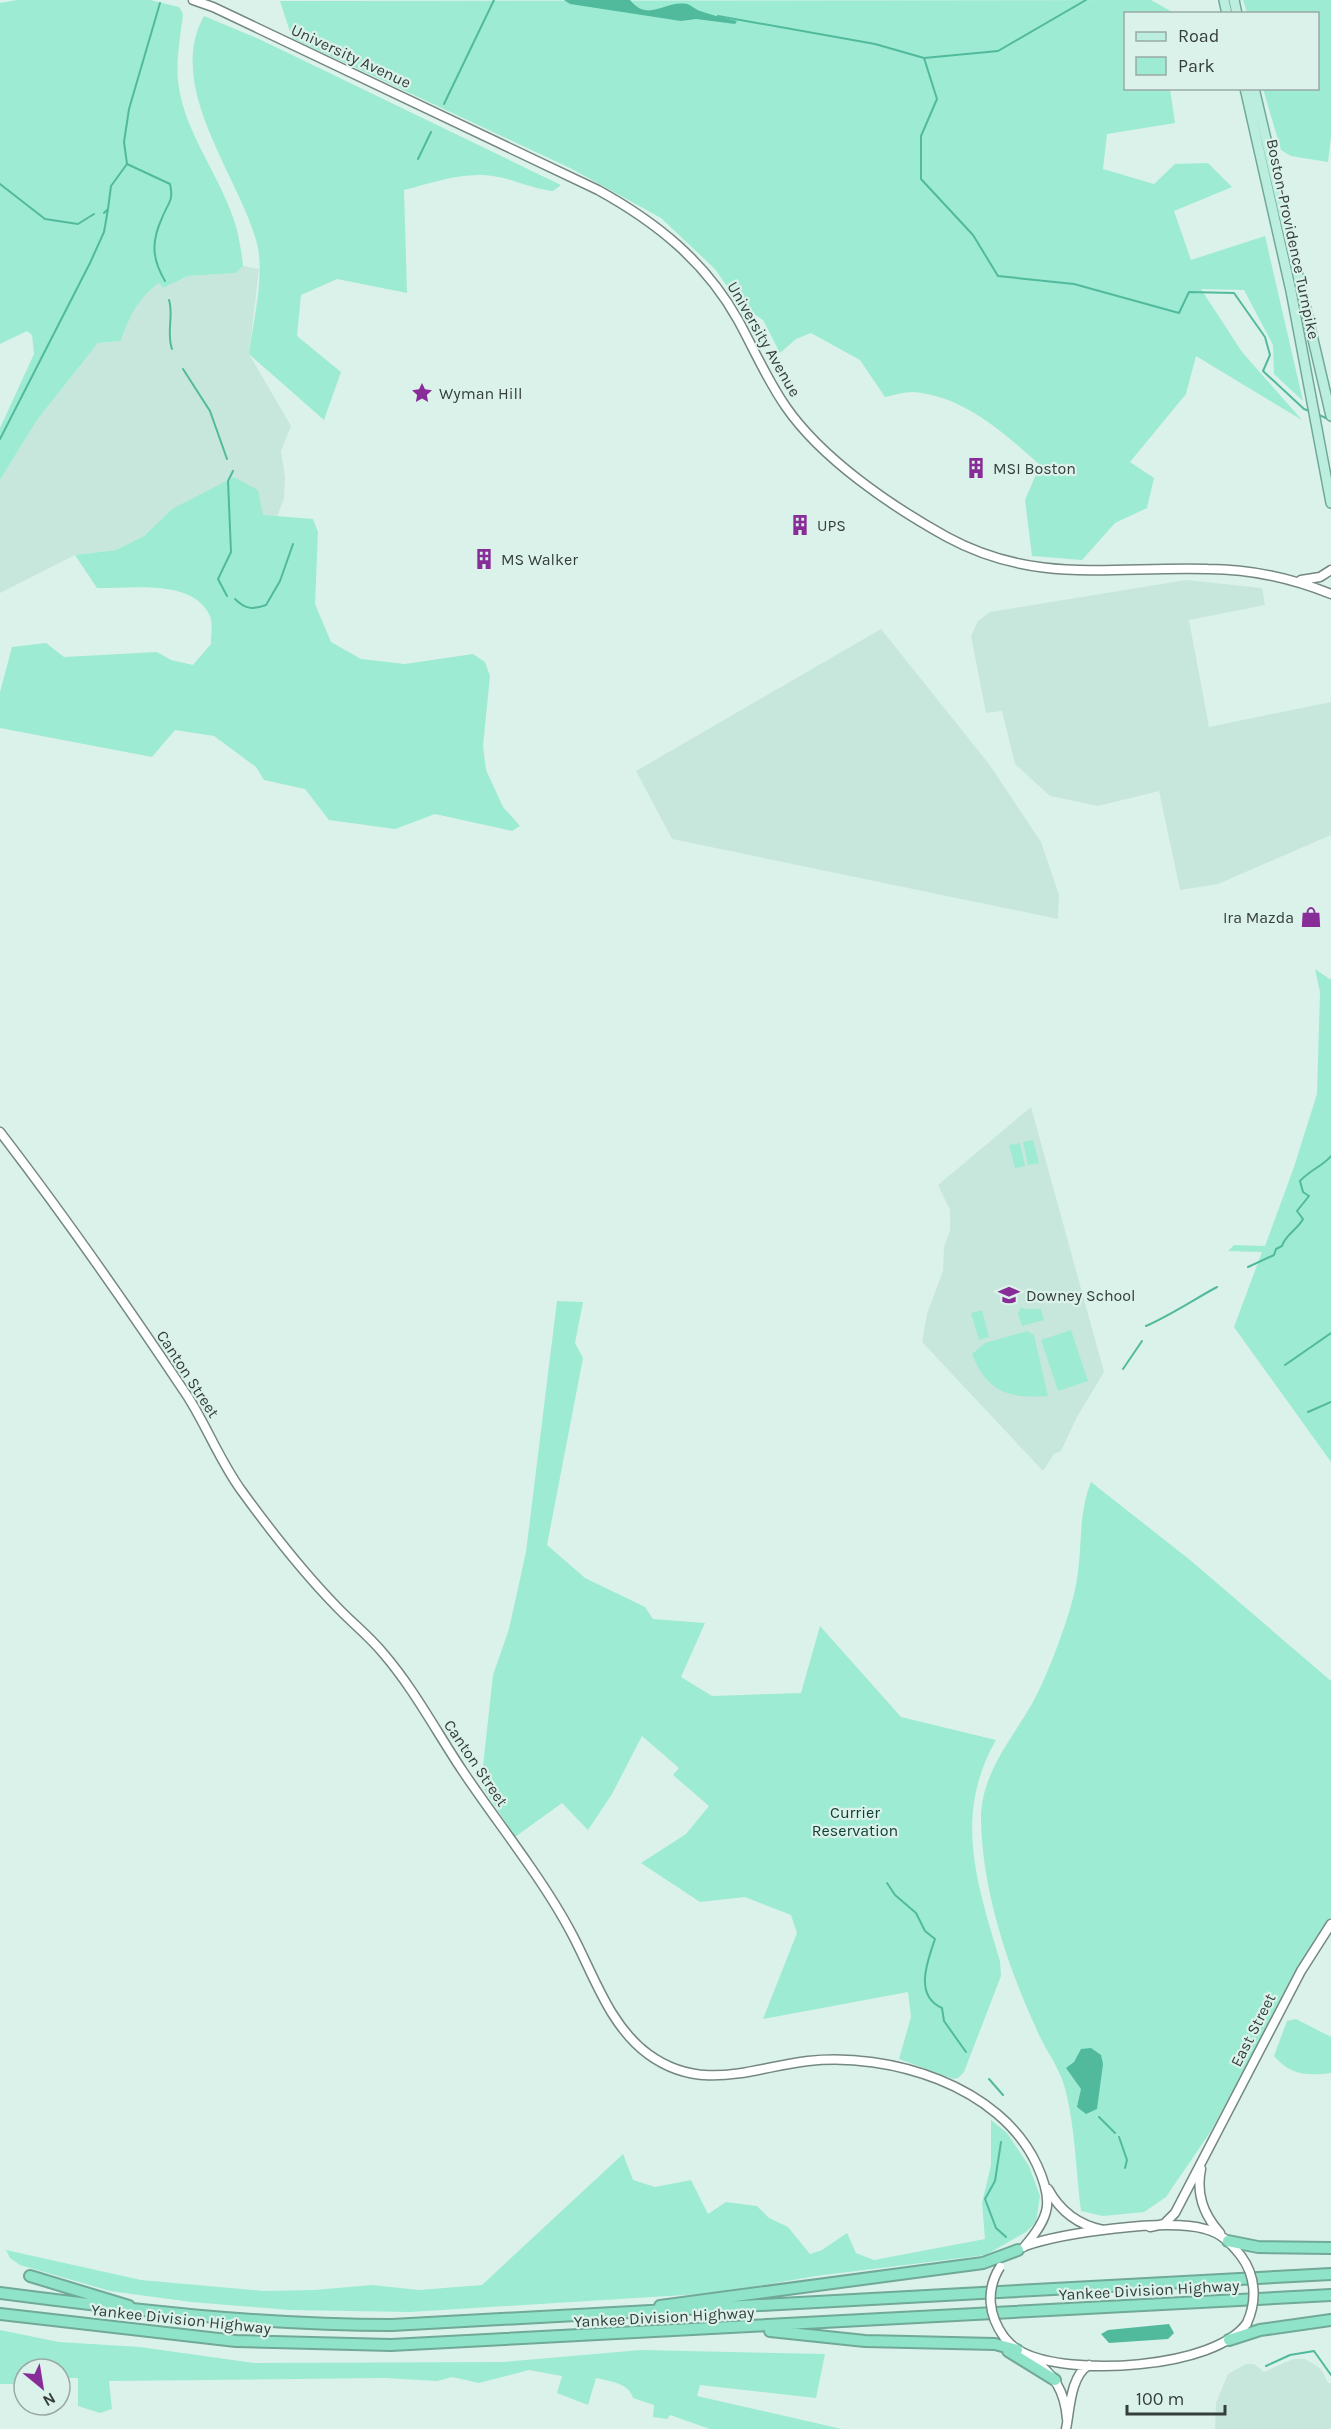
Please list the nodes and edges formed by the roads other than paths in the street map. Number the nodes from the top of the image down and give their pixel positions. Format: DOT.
graph roads {
  1 [pos="193,0"];
  2 [pos="1245,90"];
  3 [pos="1254,90"];
  4 [pos="1331,416"];
  5 [pos="1331,503"];
  6 [pos="1331,570"];
  7 [pos="1294,581"];
  8 [pos="1331,594"];
  9 [pos="0,1132"];
  10 [pos="1331,1924"];
  11 [pos="1207,2153"];
  12 [pos="1044,2184"];
  13 [pos="1150,2227"];
  14 [pos="1108,2231"];
  15 [pos="1226,2240"];
  16 [pos="1021,2248"];
  17 [pos="1331,2248"];
  18 [pos="1331,2274"];
  19 [pos="30,2276"];
  20 [pos="0,2293"];
  21 [pos="1331,2295"];
  22 [pos="143,2311"];
  23 [pos="627,2313"];
  24 [pos="0,2314"];
  25 [pos="1331,2320"];
  26 [pos="749,2327"];
  27 [pos="1228,2340"];
  28 [pos="985,2344"];
  29 [pos="1020,2351"];
  30 [pos="1089,2365"];
  31 [pos="1055,2379"];
  32 [pos="1067,2419"];
  33 [pos="1066,2429"];
  1 -- 7 [label="main road, University Avenue"];
  2 -- 5 [label="main road, Boston-Providence Turnpike"];
  3 -- 4 [label="main road, Boston-Providence Turnpike"];
  6 -- 7 [label="main road"];
  7 -- 8 [label="main road, University Avenue"];
  9 -- 12 [label="main road, Canton Street"];
  10 -- 11 [label="main road, East Street"];
  11 -- 13 [label="main road, East Street"];
  11 -- 15 [label="main road, East Street"];
  12 -- 14 [label="main road, Canton Street"];
  12 -- 16 [label="main road, Canton Street"];
  13 -- 14 [label="main road"];
  13 -- 15 [label="main road"];
  14 -- 16 [label="main road"];
  15 -- 17 [label="highway"];
  15 -- 27 [label="main road, East Street, bridge"];
  16 -- 23 [label="highway"];
  16 -- 29 [label="main road, Canton Street, bridge"];
  18 -- 23 [label="highway, Yankee Division Highway"];
  19 -- 22 [label="highway"];
  20 -- 22 [label="highway, Yankee Division Highway"];
  21 -- 26 [label="highway, Yankee Division Highway"];
  22 -- 23 [label="highway, Yankee Division Highway"];
  24 -- 26 [label="highway, Yankee Division Highway"];
  25 -- 27 [label="highway"];
  26 -- 28 [label="highway"];
  27 -- 30 [label="main road"];
  28 -- 29 [label="highway"];
  28 -- 31 [label="highway"];
  29 -- 30 [label="main road"];
  29 -- 31 [label="main road"];
  30 -- 32 [label="main road"];
  31 -- 32 [label="main road"];
  32 -- 33 [label="main road"];
}
